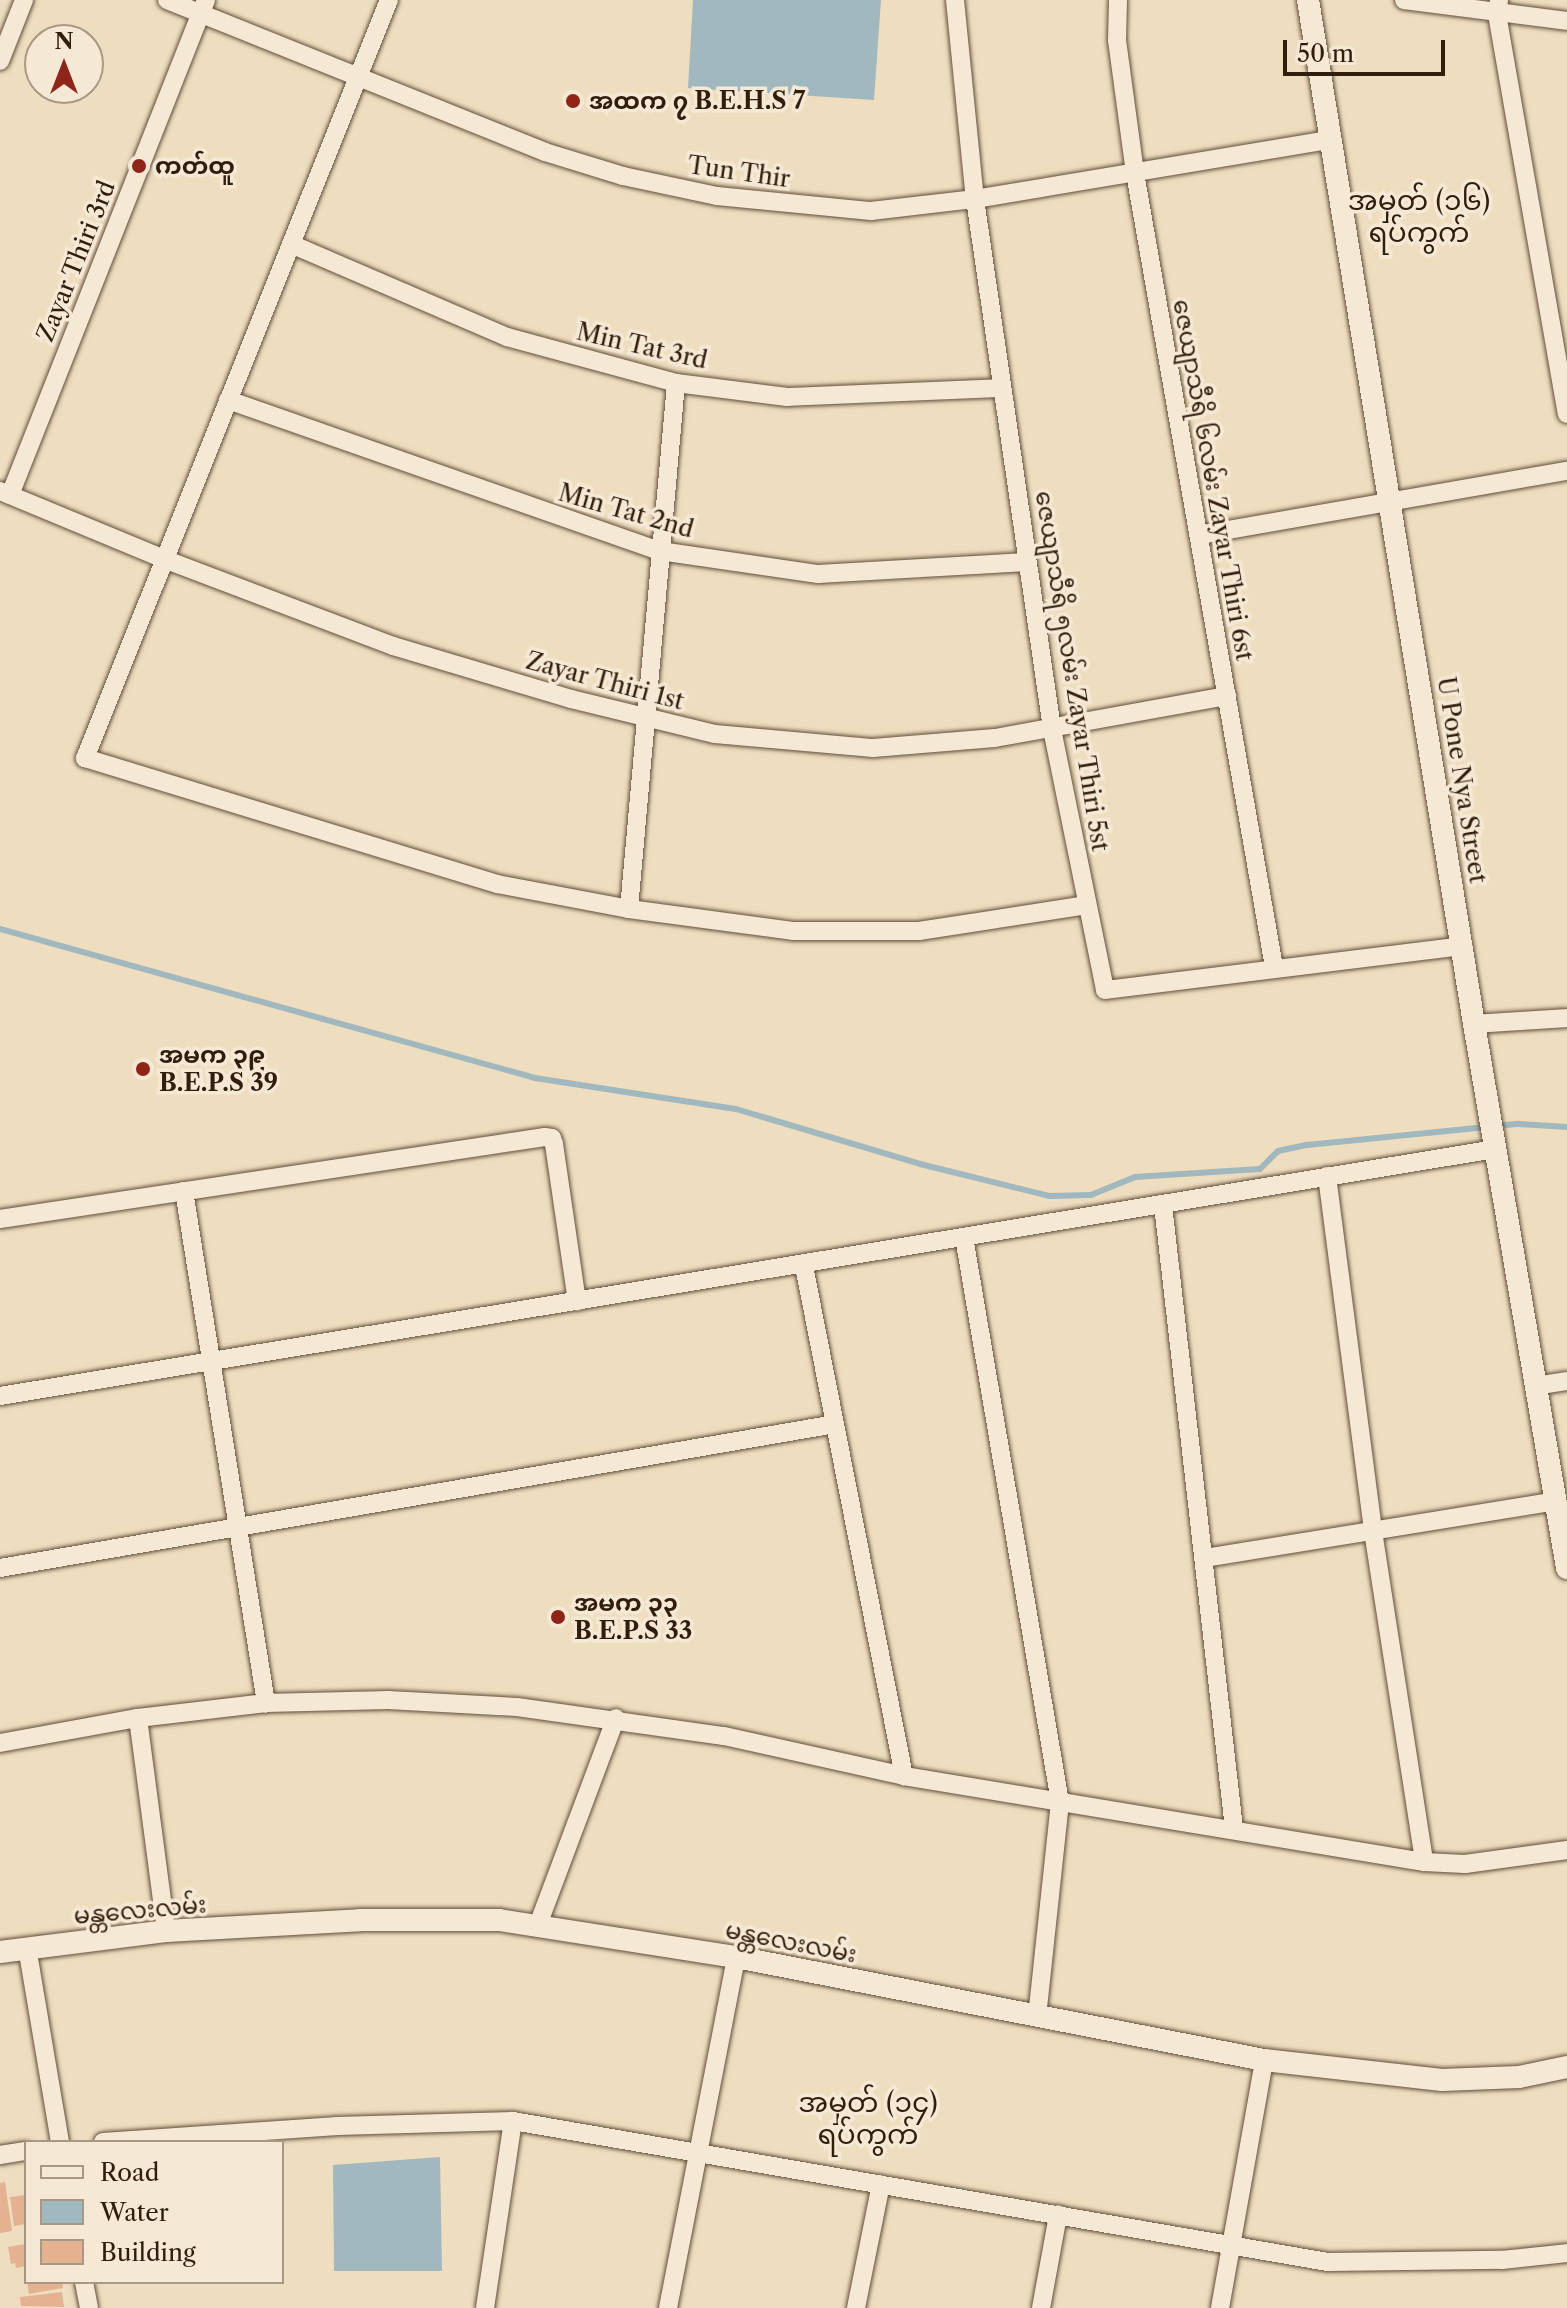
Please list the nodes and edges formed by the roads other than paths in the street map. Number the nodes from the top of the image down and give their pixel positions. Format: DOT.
graph roads {
  1 [pos="24,0"];
  2 [pos="167,0"];
  3 [pos="389,0"];
  4 [pos="955,0"];
  5 [pos="1118,0"];
  6 [pos="1308,0"];
  7 [pos="1404,0"];
  8 [pos="203,7"];
  9 [pos="1498,7"];
  10 [pos="1567,21"];
  11 [pos="0,61"];
  12 [pos="358,77"];
  13 [pos="1332,139"];
  14 [pos="1135,173"];
  15 [pos="975,199"];
  16 [pos="291,244"];
  17 [pos="676,383"];
  18 [pos="1002,388"];
  19 [pos="228,400"];
  20 [pos="1567,414"];
  21 [pos="1567,471"];
  22 [pos="5,493"];
  23 [pos="1390,502"];
  24 [pos="1199,535"];
  25 [pos="660,551"];
  26 [pos="164,559"];
  27 [pos="1027,562"];
  28 [pos="1227,696"];
  29 [pos="646,717"];
  30 [pos="1052,729"];
  31 [pos="1087,905"];
  32 [pos="629,909"];
  33 [pos="1463,946"];
  34 [pos="1274,967"];
  35 [pos="1567,1018"];
  36 [pos="1474,1024"];
  37 [pos="1495,1149"];
  38 [pos="1327,1176"];
  39 [pos="184,1191"];
  40 [pos="1163,1205"];
  41 [pos="0,1219"];
  42 [pos="964,1237"];
  43 [pos="804,1266"];
  44 [pos="577,1301"];
  45 [pos="211,1361"];
  46 [pos="1567,1381"];
  47 [pos="1535,1386"];
  48 [pos="0,1396"];
  49 [pos="835,1424"];
  50 [pos="1556,1501"];
  51 [pos="238,1529"];
  52 [pos="1373,1531"];
  53 [pos="1205,1558"];
  54 [pos="0,1568"];
  55 [pos="1567,1568"];
  56 [pos="266,1703"];
  57 [pos="138,1718"];
  58 [pos="616,1718"];
  59 [pos="0,1743"];
  60 [pos="904,1776"];
  61 [pos="1060,1802"];
  62 [pos="1234,1828"];
  63 [pos="1567,1850"];
  64 [pos="1424,1862"];
  65 [pos="538,1925"];
  66 [pos="166,1931"];
  67 [pos="27,1947"];
  68 [pos="0,1952"];
  69 [pos="736,1957"];
  70 [pos="1037,2017"];
  71 [pos="1264,2060"];
  72 [pos="1567,2067"];
  73 [pos="513,2121"];
  74 [pos="60,2140"];
  75 [pos="132,2140"];
  76 [pos="24,2151"];
  77 [pos="700,2152"];
  78 [pos="0,2155"];
  79 [pos="881,2184"];
  80 [pos="1058,2215"];
  81 [pos="1230,2245"];
  82 [pos="1567,2253"];
  83 [pos="84,2284"];
  84 [pos="89,2308"];
  85 [pos="485,2308"];
  86 [pos="668,2308"];
  87 [pos="856,2308"];
  88 [pos="1041,2308"];
  89 [pos="1220,2308"];
  1 -- 11 [label="street"];
  2 -- 8 [label="street, Tun Thir"];
  3 -- 12 [label="street"];
  4 -- 15 [label="street, ဇေယျာသီရိ ၅လမ်း Zayar Thiri 5st"];
  5 -- 14 [label="street, ဇေယျာသီရိ ၆လမ်း Zayar Thiri 6st"];
  6 -- 13 [label="street, U Pone Nya Street"];
  7 -- 9 [label="street"];
  8 -- 12 [label="street, Tun Thir"];
  8 -- 22 [label="street, Zayar Thiri 3rd"];
  9 -- 10 [label="street"];
  9 -- 20 [label="street"];
  12 -- 15 [label="street, Tun Thir"];
  12 -- 16 [label="street"];
  13 -- 14 [label="street, Tun Thir"];
  13 -- 23 [label="street, U Pone Nya Street"];
  14 -- 15 [label="street, Tun Thir"];
  14 -- 24 [label="street, ဇေယျာသီရိ ၆လမ်း Zayar Thiri 6st"];
  15 -- 18 [label="street, ဇေယျာသီရိ ၅လမ်း Zayar Thiri 5st"];
  16 -- 17 [label="street, Min Tat 3rd"];
  16 -- 19 [label="street"];
  17 -- 18 [label="street, Min Tat 3rd"];
  17 -- 25 [label="street"];
  18 -- 27 [label="street, ဇေယျာသီရိ ၅လမ်း Zayar Thiri 5st"];
  19 -- 25 [label="street, Min Tat 2nd"];
  19 -- 26 [label="street"];
  21 -- 23 [label="street"];
  22 -- 26 [label="street, Zayar Thiri 1st"];
  23 -- 24 [label="street"];
  23 -- 33 [label="street, U Pone Nya Street"];
  24 -- 28 [label="street, ဇေယျာသီရိ ၆လမ်း Zayar Thiri 6st"];
  25 -- 27 [label="street, Min Tat 2nd"];
  25 -- 29 [label="street"];
  26 -- 29 [label="street, Zayar Thiri 1st"];
  26 -- 32 [label="street"];
  27 -- 30 [label="street, ဇေယျာသီရိ ၅လမ်း Zayar Thiri 5st"];
  28 -- 30 [label="street, Zayar Thiri 1st"];
  28 -- 34 [label="street, ဇေယျာသီရိ ၆လမ်း Zayar Thiri 6st"];
  29 -- 30 [label="street, Zayar Thiri 1st"];
  29 -- 32 [label="street"];
  30 -- 31 [label="street, ဇေယျာသီရိ ၅လမ်း Zayar Thiri 5st"];
  31 -- 32 [label="street"];
  31 -- 34 [label="street, ဇေယျာသီရိ ၅လမ်း Zayar Thiri 5st"];
  33 -- 34 [label="street, ဇေယျာသီရိ ၅လမ်း Zayar Thiri 5st"];
  33 -- 36 [label="street, U Pone Nya Street"];
  35 -- 36 [label="street"];
  36 -- 37 [label="street, U Pone Nya Street"];
  37 -- 38 [label="street"];
  37 -- 47 [label="street, U Pone Nya Street"];
  38 -- 40 [label="street"];
  38 -- 52 [label="street"];
  39 -- 41 [label="street"];
  39 -- 44 [label="street"];
  39 -- 45 [label="street"];
  40 -- 42 [label="street"];
  40 -- 53 [label="street"];
  42 -- 43 [label="street"];
  42 -- 61 [label="street"];
  43 -- 44 [label="street"];
  43 -- 49 [label="street"];
  44 -- 45 [label="street"];
  45 -- 48 [label="street"];
  45 -- 51 [label="street"];
  46 -- 47 [label="street"];
  47 -- 50 [label="street, U Pone Nya Street"];
  49 -- 51 [label="street"];
  49 -- 60 [label="street"];
  50 -- 52 [label="street"];
  50 -- 55 [label="street, U Pone Nya Street"];
  51 -- 54 [label="street"];
  51 -- 56 [label="street"];
  52 -- 53 [label="street"];
  52 -- 64 [label="street"];
  53 -- 62 [label="street"];
  56 -- 57 [label="street"];
  56 -- 58 [label="street"];
  57 -- 59 [label="street"];
  57 -- 66 [label="street"];
  58 -- 60 [label="street"];
  58 -- 65 [label="street"];
  60 -- 61 [label="street"];
  61 -- 62 [label="street"];
  61 -- 70 [label="street"];
  62 -- 64 [label="street"];
  63 -- 64 [label="street"];
  65 -- 66 [label="street, မန္တလေးလမ်း"];
  65 -- 69 [label="street, မန္တလေးလမ်း"];
  66 -- 67 [label="street, မန္တလေးလမ်း"];
  67 -- 68 [label="street, မန္တလေးလမ်း"];
  67 -- 74 [label="street"];
  69 -- 70 [label="street, မန္တလေးလမ်း"];
  69 -- 77 [label="street"];
  70 -- 71 [label="street, မန္တလေးလမ်း"];
  71 -- 72 [label="street, မန္တလေးလမ်း"];
  71 -- 81 [label="street"];
  73 -- 75 [label="street"];
  73 -- 77 [label="street"];
  73 -- 85 [label="street"];
  76 -- 78 [label="street"];
  77 -- 79 [label="street"];
  77 -- 86 [label="street"];
  79 -- 80 [label="street"];
  79 -- 87 [label="street"];
  80 -- 81 [label="street"];
  80 -- 88 [label="street"];
  81 -- 82 [label="street"];
  81 -- 89 [label="street"];
  83 -- 84 [label="street"];
}
